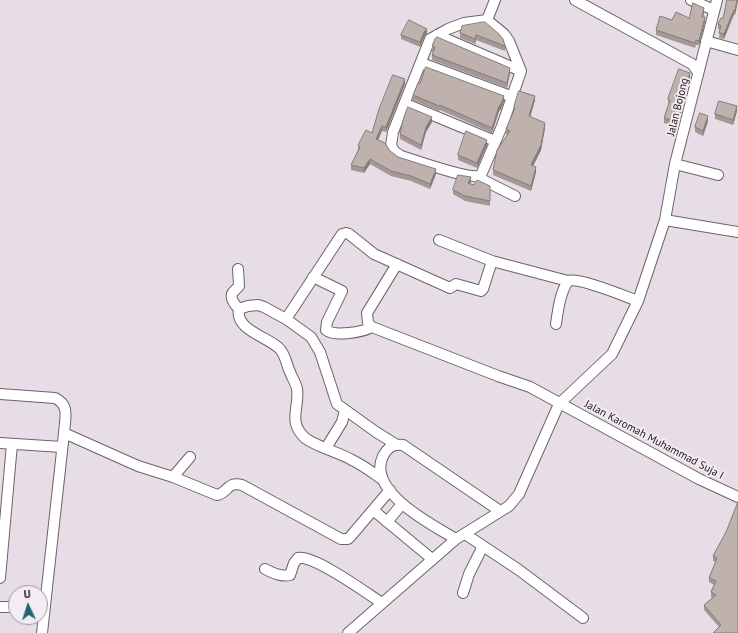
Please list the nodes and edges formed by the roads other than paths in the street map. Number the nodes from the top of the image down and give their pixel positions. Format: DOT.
graph roads {
  1 [pos="495,0"];
  2 [pos="691,0"];
  3 [pos="578,1"];
  4 [pos="716,5"];
  5 [pos="487,20"];
  6 [pos="437,34"];
  7 [pos="706,41"];
  8 [pos="738,50"];
  9 [pos="420,63"];
  10 [pos="521,71"];
  11 [pos="698,72"];
  12 [pos="513,97"];
  13 [pos="406,104"];
  14 [pos="495,141"];
  15 [pos="675,164"];
  16 [pos="718,175"];
  17 [pos="477,177"];
  18 [pos="515,196"];
  19 [pos="665,220"];
  20 [pos="738,232"];
  21 [pos="439,240"];
  22 [pos="492,261"];
  23 [pos="397,264"];
  24 [pos="238,268"];
  25 [pos="313,277"];
  26 [pos="568,281"];
  27 [pos="638,301"];
  28 [pos="240,309"];
  29 [pos="286,319"];
  30 [pos="556,324"];
  31 [pos="372,327"];
  32 [pos="0,394"];
  33 [pos="559,404"];
  34 [pos="345,410"];
  35 [pos="64,433"];
  36 [pos="0,443"];
  37 [pos="12,444"];
  38 [pos="397,444"];
  39 [pos="62,447"];
  40 [pos="326,448"];
  41 [pos="190,457"];
  42 [pos="173,477"];
  43 [pos="383,480"];
  44 [pos="390,490"];
  45 [pos="738,496"];
  46 [pos="402,504"];
  47 [pos="3,510"];
  48 [pos="373,510"];
  49 [pos="500,510"];
  50 [pos="387,522"];
  51 [pos="465,534"];
  52 [pos="456,539"];
  53 [pos="484,546"];
  54 [pos="1,559"];
  55 [pos="432,559"];
  56 [pos="264,569"];
  57 [pos="0,578"];
  58 [pos="45,585"];
  59 [pos="463,593"];
  60 [pos="382,603"];
  61 [pos="583,618"];
  62 [pos="348,633"];
  1 -- 5 [label="street"];
  2 -- 4 [label="street"];
  3 -- 11 [label="street"];
  4 -- 7 [label="street, Jalan Bojong"];
  5 -- 6 [label="street"];
  5 -- 10 [label="street"];
  6 -- 9 [label="street"];
  6 -- 10 [label="street"];
  7 -- 8 [label="street"];
  7 -- 11 [label="street, Jalan Bojong"];
  9 -- 12 [label="street"];
  9 -- 13 [label="street"];
  10 -- 12 [label="street"];
  11 -- 15 [label="street, Jalan Bojong"];
  12 -- 14 [label="street"];
  13 -- 14 [label="street"];
  13 -- 17 [label="street"];
  14 -- 17 [label="street"];
  15 -- 16 [label="street"];
  15 -- 19 [label="street, Jalan Bojong"];
  17 -- 18 [label="street"];
  19 -- 20 [label="street"];
  19 -- 27 [label="street, Jalan Bojong"];
  21 -- 22 [label="street"];
  22 -- 23 [label="street"];
  22 -- 26 [label="street"];
  23 -- 25 [label="street"];
  23 -- 31 [label="street"];
  24 -- 28 [label="street"];
  25 -- 29 [label="street"];
  25 -- 31 [label="street"];
  26 -- 27 [label="street"];
  26 -- 30 [label="street"];
  27 -- 33 [label="street, Jalan Bojong"];
  28 -- 29 [label="street"];
  28 -- 40 [label="street"];
  29 -- 34 [label="street"];
  31 -- 33 [label="street, Jalan Karomah Muhammad Suja I"];
  32 -- 35 [label="street"];
  33 -- 45 [label="street, Jalan Karomah Muhammad Suja I"];
  33 -- 49 [label="street"];
  34 -- 38 [label="street"];
  34 -- 40 [label="street"];
  35 -- 39 [label="street"];
  35 -- 42 [label="street"];
  36 -- 37 [label="street"];
  37 -- 39 [label="street"];
  37 -- 47 [label="street"];
  38 -- 43 [label="street"];
  38 -- 49 [label="street"];
  39 -- 58 [label="street"];
  40 -- 43 [label="street"];
  41 -- 42 [label="street"];
  42 -- 48 [label="street"];
  43 -- 44 [label="street"];
  44 -- 46 [label="street"];
  44 -- 48 [label="street"];
  46 -- 50 [label="street"];
  46 -- 52 [label="street"];
  47 -- 54 [label="street"];
  48 -- 50 [label="street"];
  49 -- 51 [label="street"];
  50 -- 55 [label="street"];
  51 -- 52 [label="street"];
  51 -- 53 [label="street"];
  52 -- 55 [label="street"];
  53 -- 59 [label="street"];
  53 -- 61 [label="street"];
  54 -- 57 [label="street"];
  55 -- 60 [label="street"];
  56 -- 60 [label="street"];
  60 -- 62 [label="street"];
}
